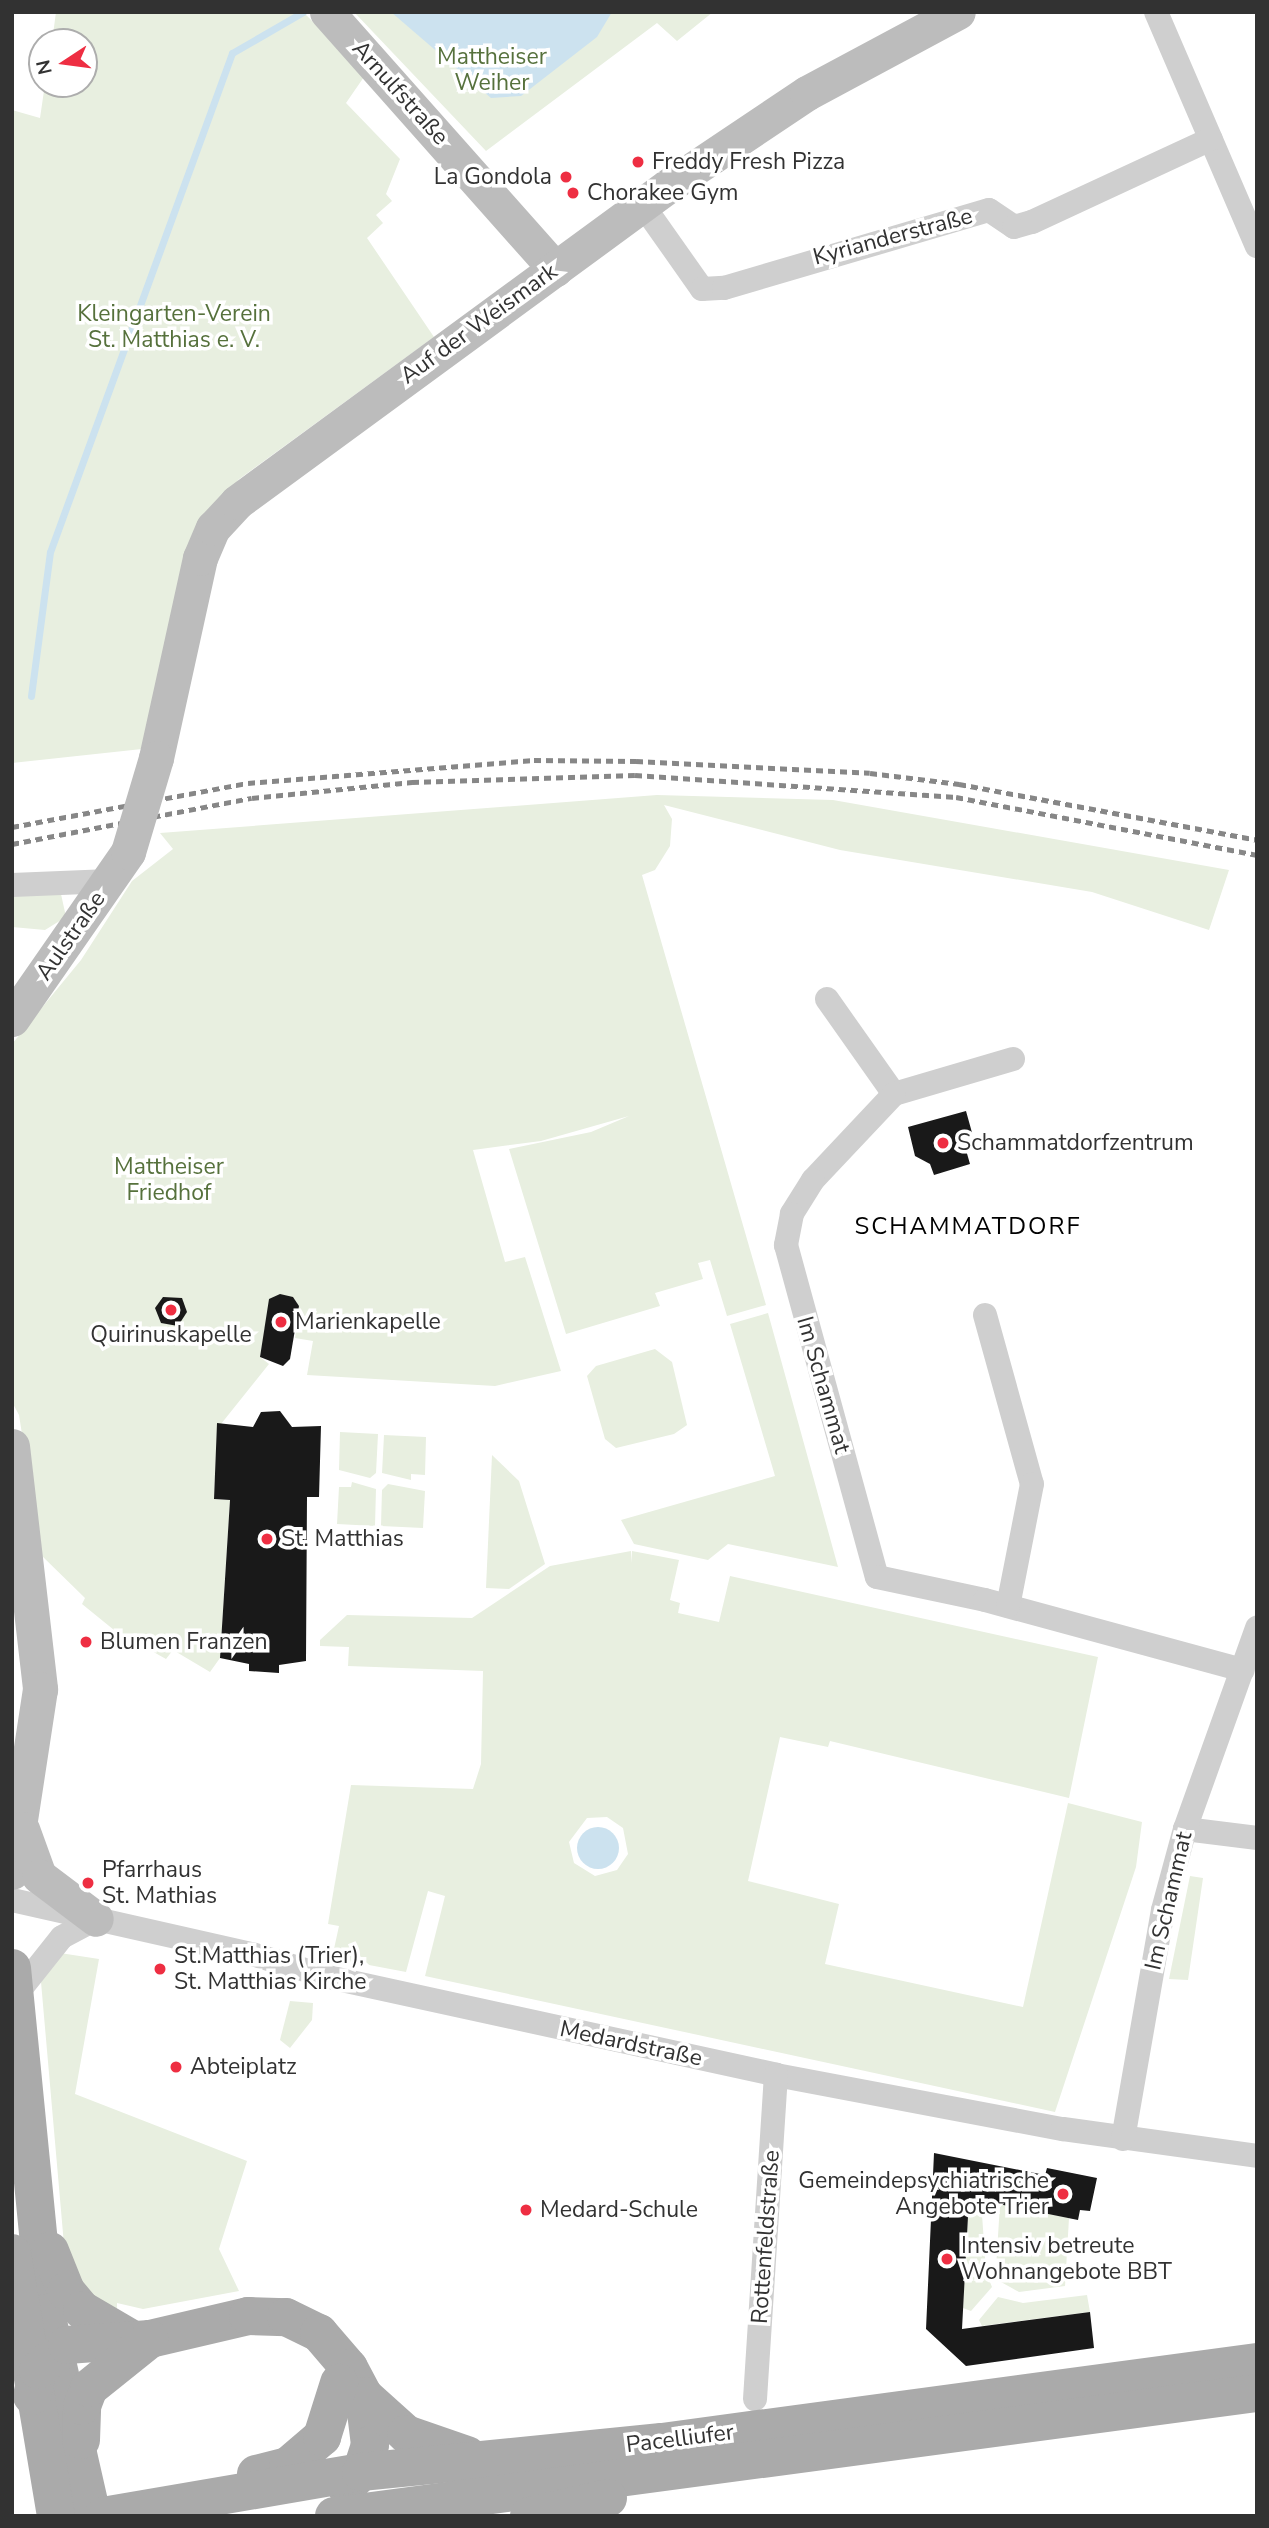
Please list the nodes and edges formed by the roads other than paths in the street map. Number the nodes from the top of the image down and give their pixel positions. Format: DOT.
graph roads {
  1 [pos="327,12"];
  2 [pos="958,12"];
  3 [pos="1156,12"];
  4 [pos="1211,139"];
  5 [pos="1247,195"];
  6 [pos="642,204"];
  7 [pos="1257,246"];
  8 [pos="555,269"];
  9 [pos="128,852"];
  10 [pos="110,881"];
  11 [pos="12,885"];
  12 [pos="827,999"];
  13 [pos="12,1019"];
  14 [pos="1013,1059"];
  15 [pos="894,1094"];
  16 [pos="985,1315"];
  17 [pos="12,1446"];
  18 [pos="19,1538"];
  19 [pos="1008,1606"];
  20 [pos="32,1628"];
  21 [pos="1257,1628"];
  22 [pos="12,1669"];
  23 [pos="1243,1670"];
  24 [pos="20,1817"];
  25 [pos="1185,1829"];
  26 [pos="1257,1838"];
  27 [pos="12,1872"];
  28 [pos="12,1900"];
  29 [pos="96,1919"];
  30 [pos="14,1982"];
  31 [pos="776,2075"];
  32 [pos="1123,2139"];
  33 [pos="1257,2156"];
  34 [pos="37,2215"];
  35 [pos="12,2253"];
  36 [pos="21,2331"];
  37 [pos="134,2344"];
  38 [pos="54,2357"];
  39 [pos="1257,2362"];
  40 [pos="351,2390"];
  41 [pos="1257,2393"];
  42 [pos="32,2396"];
  43 [pos="755,2399"];
  44 [pos="482,2461"];
  45 [pos="666,2469"];
  46 [pos="361,2472"];
  47 [pos="62,2493"];
  48 [pos="215,2495"];
  49 [pos="402,2504"];
  50 [pos="92,2516"];
  51 [pos="103,2516"];
  52 [pos="319,2516"];
  53 [pos="334,2516"];
  54 [pos="529,2516"];
  1 -- 8 [label="street, Arnulfstraße"];
  2 -- 6 [label="street, Auf der Weismark"];
  3 -- 4 [label="street"];
  4 -- 5 [label="street"];
  4 -- 6 [label="street, Kyrianderstraße"];
  5 -- 7 [label="street"];
  6 -- 8 [label="street, Auf der Weismark"];
  8 -- 9 [label="street, Auf der Weismark, bridge"];
  9 -- 10 [label="street, Aulstraße"];
  10 -- 11 [label="street"];
  10 -- 13 [label="street, Aulstraße"];
  12 -- 15 [label="street"];
  14 -- 15 [label="street"];
  15 -- 19 [label="street, Im Schammat"];
  16 -- 19 [label="street"];
  17 -- 18 [label="street"];
  18 -- 20 [label="street"];
  19 -- 23 [label="street, Im Schammat"];
  20 -- 22 [label="street"];
  20 -- 24 [label="street"];
  21 -- 23 [label="street, Im Schammat"];
  23 -- 25 [label="street, Im Schammat"];
  24 -- 27 [label="street"];
  24 -- 29 [label="street"];
  25 -- 26 [label="street"];
  25 -- 32 [label="street, Im Schammat"];
  28 -- 29 [label="street, Medardstraße"];
  29 -- 30 [label="street"];
  29 -- 31 [label="street, Medardstraße"];
  30 -- 34 [label="main road"];
  31 -- 32 [label="street, Medardstraße"];
  31 -- 43 [label="street, Rottenfeldstraße"];
  32 -- 33 [label="street, Medardstraße"];
  34 -- 37 [label="main road"];
  34 -- 38 [label="main road"];
  35 -- 36 [label="main road"];
  36 -- 38 [label="main road"];
  36 -- 42 [label="main road"];
  37 -- 38 [label="main road"];
  37 -- 40 [label="main road"];
  37 -- 47 [label="main road"];
  38 -- 42 [label="main road"];
  38 -- 47 [label="main road"];
  39 -- 44 [label="main road, Pacelliufer"];
  40 -- 44 [label="main road"];
  40 -- 46 [label="main road"];
  40 -- 48 [label="main road"];
  41 -- 45 [label="main road, Pacelliufer"];
  42 -- 47 [label="main road"];
  44 -- 46 [label="main road, Pacelliufer"];
  45 -- 49 [label="main road, Pacelliufer"];
  45 -- 54 [label="main road"];
  46 -- 48 [label="main road, Pacelliufer"];
  46 -- 49 [label="main road"];
  46 -- 52 [label="main road"];
  47 -- 50 [label="main road"];
  48 -- 51 [label="main road, Pacelliufer"];
  49 -- 53 [label="main road, Pacelliufer"];
}
